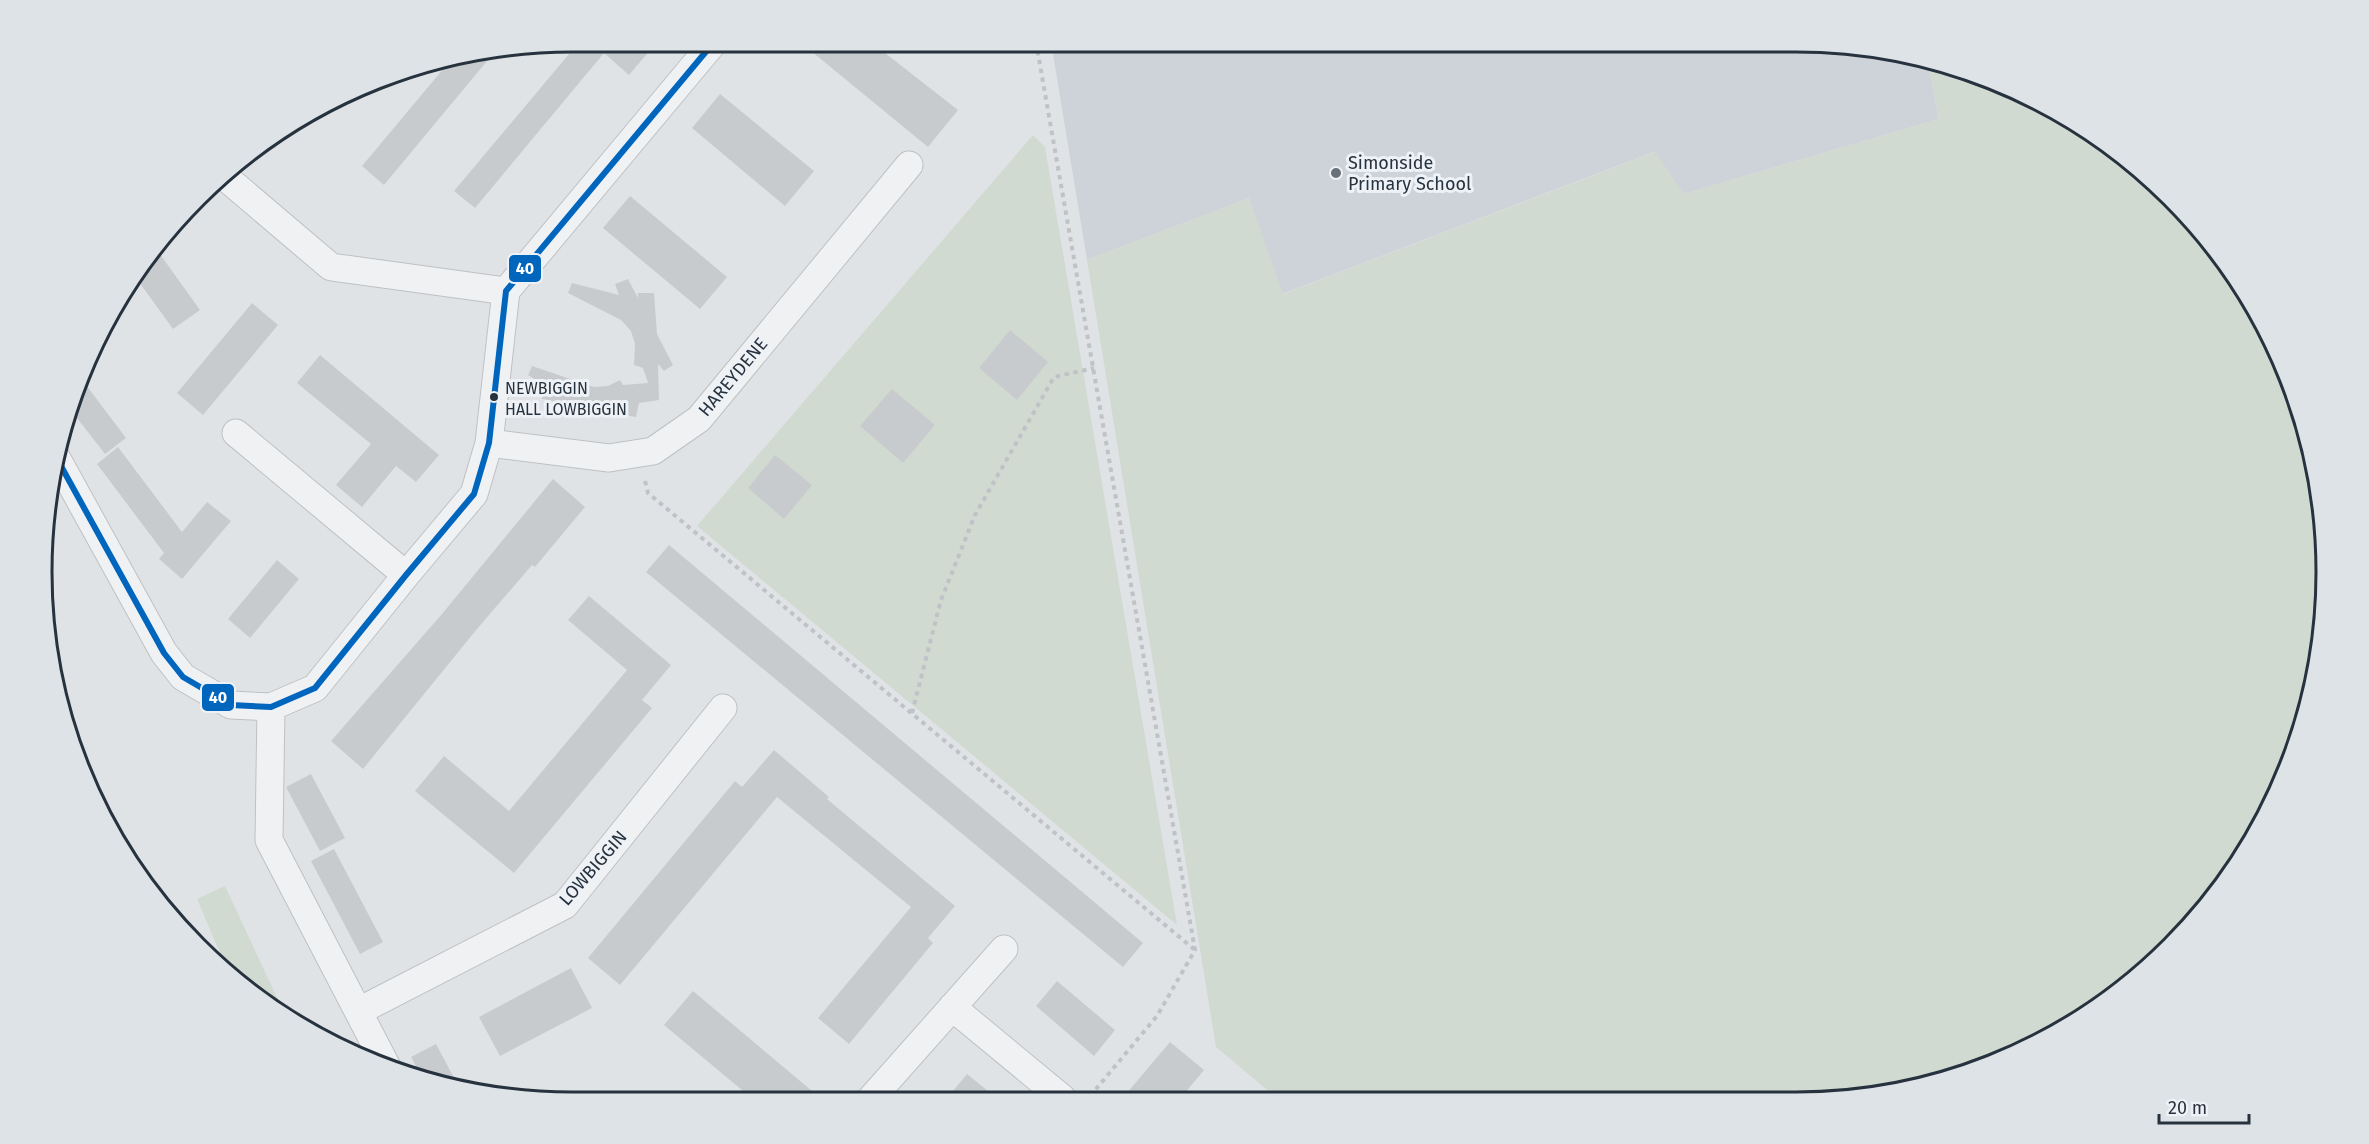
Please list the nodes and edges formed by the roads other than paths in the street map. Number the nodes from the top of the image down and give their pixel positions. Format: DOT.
graph roads {
  1 [pos="705,53"];
  2 [pos="909,165"];
  3 [pos="229,181"];
  4 [pos="506,291"];
  5 [pos="236,433"];
  6 [pos="489,443"];
  7 [pos="63,469"];
  8 [pos="406,575"];
  9 [pos="271,707"];
  10 [pos="723,708"];
  11 [pos="1004,949"];
  12 [pos="952,1007"];
  13 [pos="359,1011"];
  14 [pos="381,1055"];
  15 [pos="878,1091"];
  16 [pos="1063,1091"];
  1 -- 4 [label="street"];
  2 -- 6 [label="street, HAREYDENE"];
  3 -- 4 [label="street"];
  4 -- 6 [label="street"];
  5 -- 8 [label="street"];
  6 -- 8 [label="street"];
  7 -- 9 [label="street"];
  8 -- 9 [label="street"];
  9 -- 13 [label="street"];
  10 -- 13 [label="street, LOWBIGGIN"];
  11 -- 12 [label="street"];
  12 -- 15 [label="street"];
  12 -- 16 [label="street"];
  13 -- 14 [label="street"];
}
